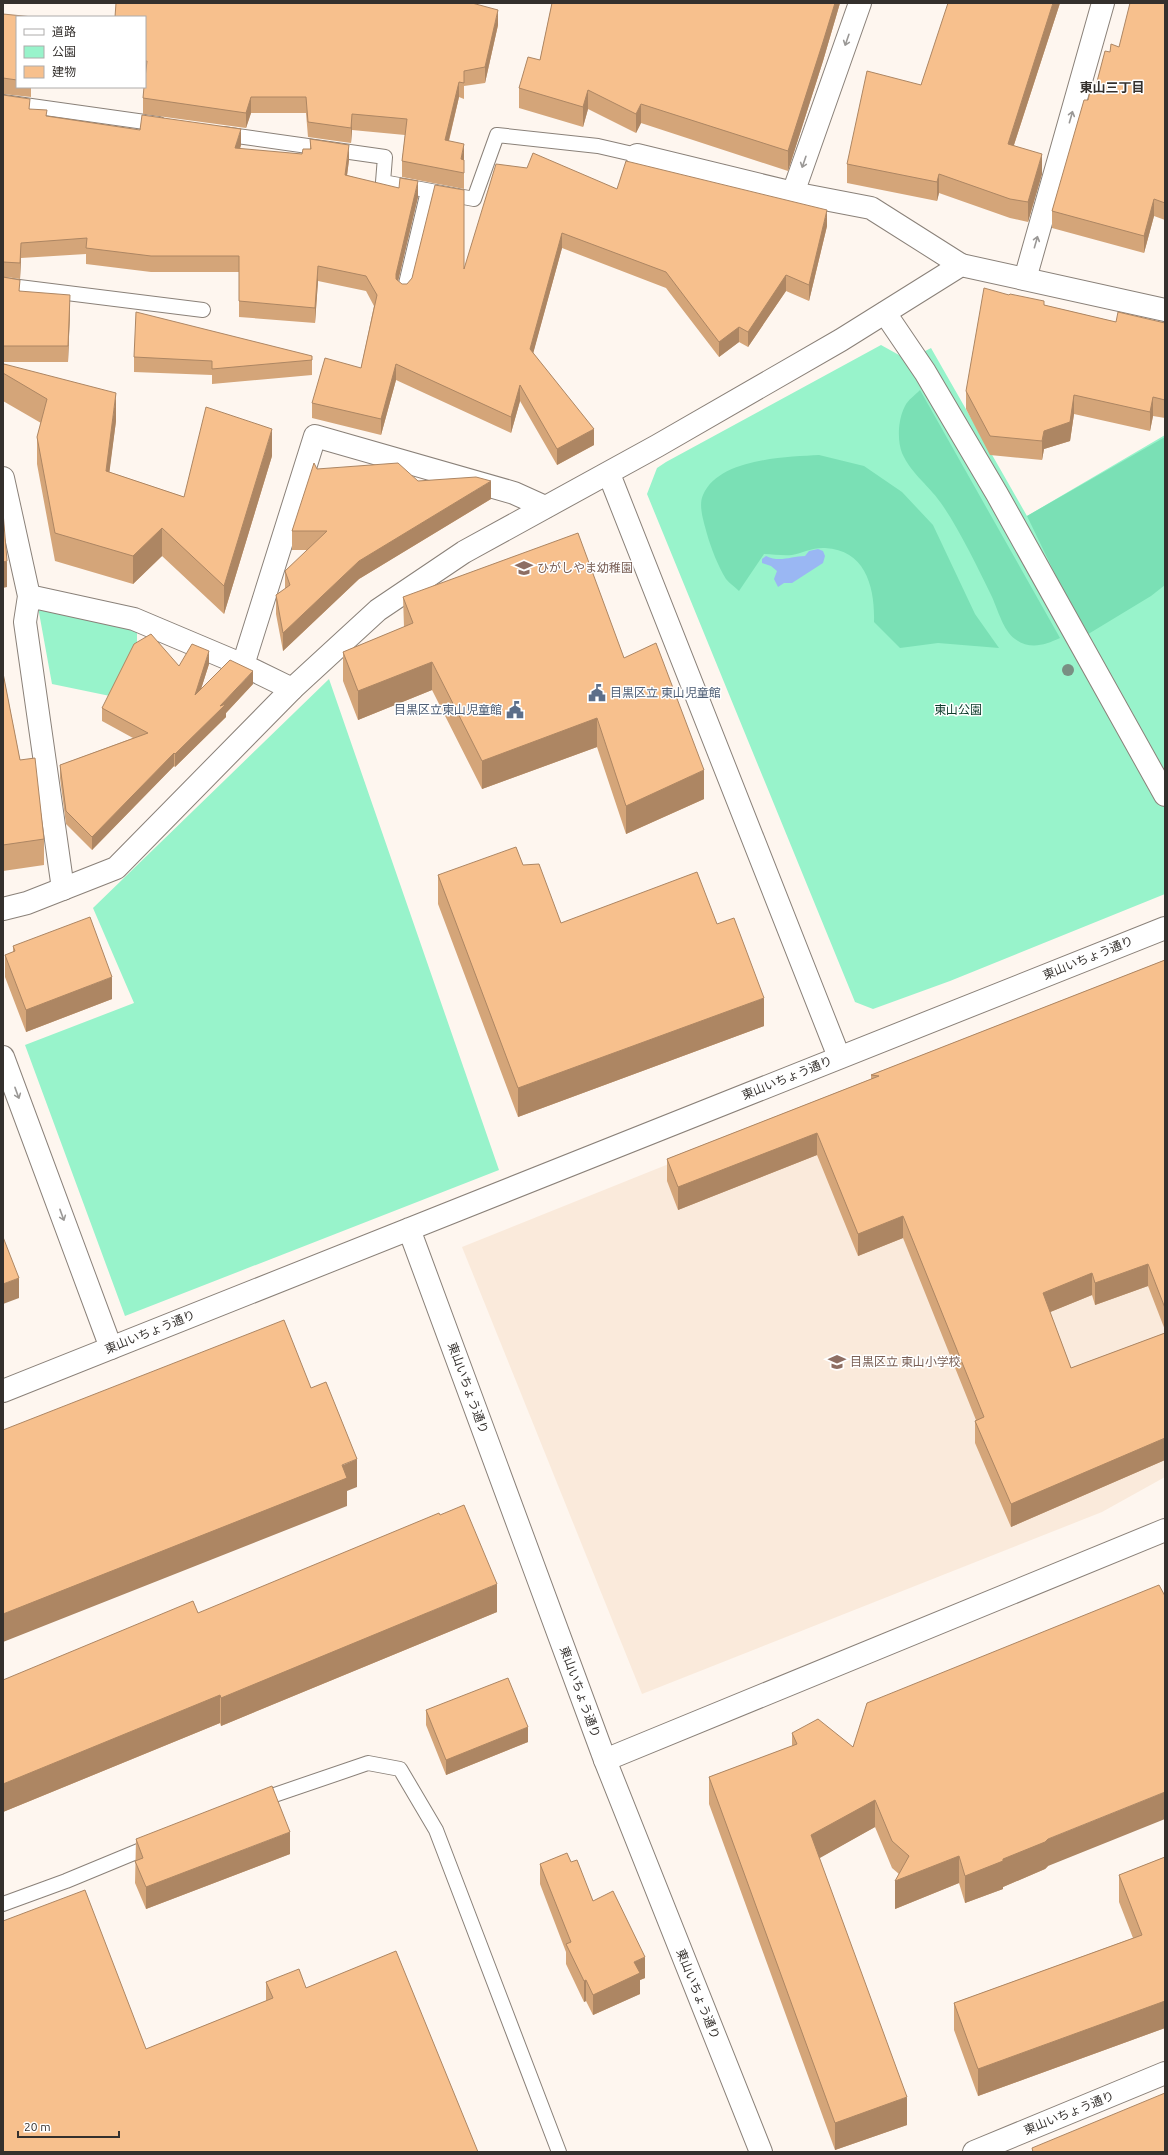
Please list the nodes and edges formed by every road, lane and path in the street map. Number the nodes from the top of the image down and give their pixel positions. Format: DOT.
graph roads {
  1 [pos="860,3"];
  2 [pos="1103,3"];
  3 [pos="3,102"];
  4 [pos="175,127"];
  5 [pos="206,131"];
  6 [pos="637,155"];
  7 [pos="428,191"];
  8 [pos="793,193"];
  9 [pos="961,265"];
  10 [pos="1025,279"];
  11 [pos="3,285"];
  12 [pos="404,292"];
  13 [pos="203,310"];
  14 [pos="1165,310"];
  15 [pos="885,313"];
  16 [pos="609,474"];
  17 [pos="3,478"];
  18 [pos="545,507"];
  19 [pos="7,512"];
  20 [pos="29,596"];
  21 [pos="243,665"];
  22 [pos="292,689"];
  23 [pos="1165,795"];
  24 [pos="63,889"];
  25 [pos="3,909"];
  26 [pos="1165,928"];
  27 [pos="3,1057"];
  28 [pos="839,1057"];
  29 [pos="409,1228"];
  30 [pos="111,1348"];
  31 [pos="3,1391"];
  32 [pos="1165,1530"];
  33 [pos="605,1760"];
  34 [pos="247,1806"];
  35 [pos="167,1839"];
  36 [pos="3,1904"];
  37 [pos="1165,2073"];
  38 [pos="559,2152"];
  39 [pos="761,2152"];
  40 [pos="974,2152"];
  1 -- 8 [label="street, one-way"];
  10 -- 2 [label="street, one-way"];
  3 -- 4 [label="lane"];
  5 -- 7 [label="lane"];
  6 -- 7 [label="lane"];
  6 -- 8 [label="street"];
  7 -- 12 [label="lane"];
  8 -- 9 [label="street"];
  9 -- 10 [label="street"];
  9 -- 15 [label="street"];
  10 -- 14 [label="street"];
  11 -- 13 [label="lane"];
  15 -- 16 [label="street"];
  15 -- 23 [label="street"];
  16 -- 18 [label="street"];
  16 -- 28 [label="street"];
  17 -- 19 [label="street"];
  18 -- 21 [label="street"];
  18 -- 22 [label="street"];
  19 -- 20 [label="street"];
  20 -- 21 [label="street"];
  20 -- 24 [label="street"];
  21 -- 22 [label="street"];
  22 -- 24 [label="street"];
  24 -- 25 [label="street"];
  26 -- 28 [label="street, 東山いちょう通り"];
  27 -- 30 [label="street, one-way"];
  28 -- 29 [label="street, 東山いちょう通り"];
  29 -- 30 [label="street, 東山いちょう通り"];
  29 -- 33 [label="street, 東山いちょう通り"];
  30 -- 31 [label="street, 東山いちょう通り"];
  32 -- 33 [label="street"];
  33 -- 39 [label="street, 東山いちょう通り"];
  34 -- 38 [label="lane"];
  35 -- 36 [label="lane"];
  37 -- 40 [label="street, 東山いちょう通り"];
}
